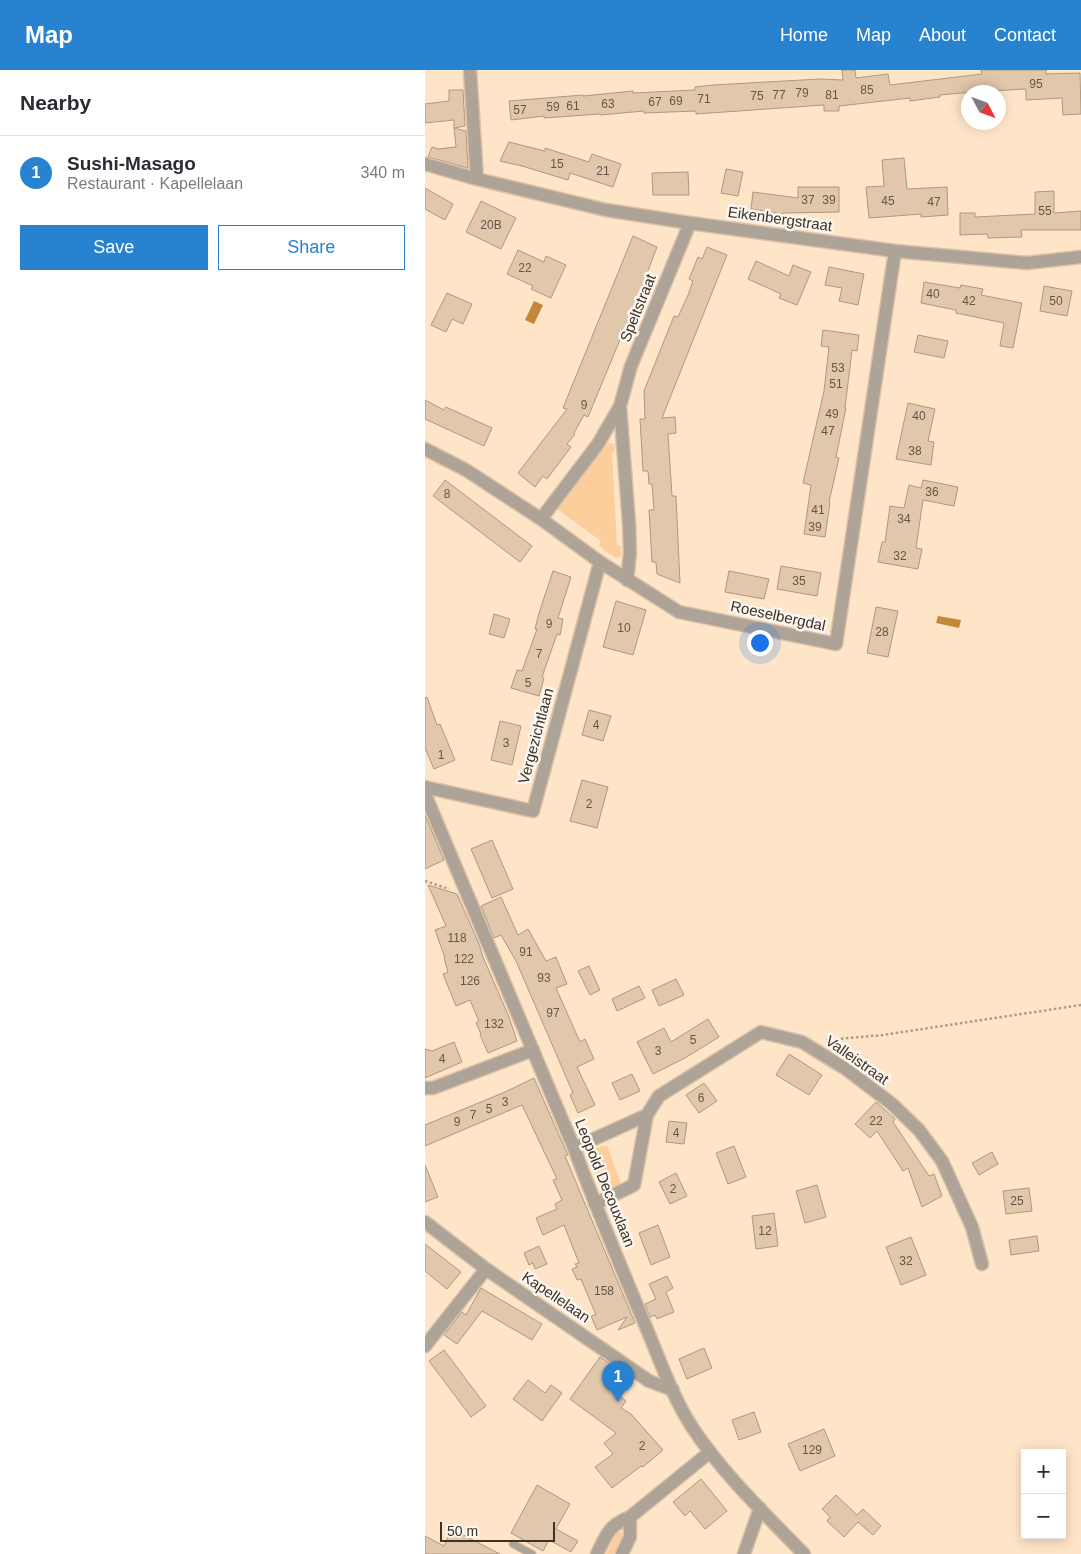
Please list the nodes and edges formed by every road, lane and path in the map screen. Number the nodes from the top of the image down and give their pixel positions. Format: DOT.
graph roads {
  1 [pos="470,70"];
  2 [pos="425,164"];
  3 [pos="477,179"];
  4 [pos="689,223"];
  5 [pos="895,251"];
  6 [pos="1081,257"];
  7 [pos="620,406"];
  8 [pos="425,449"];
  9 [pos="541,519"];
  10 [pos="600,562"];
  11 [pos="627,580"];
  12 [pos="425,786"];
  13 [pos="425,794"];
  14 [pos="425,881"];
  15 [pos="467,894"];
  16 [pos="1081,1005"];
  17 [pos="802,1042"];
  18 [pos="533,1050"];
  19 [pos="425,1088"];
  20 [pos="647,1115"];
  21 [pos="574,1148"];
  22 [pos="595,1204"];
  23 [pos="425,1222"];
  24 [pos="982,1264"];
  25 [pos="486,1270"];
  26 [pos="425,1346"];
  27 [pos="673,1390"];
  28 [pos="710,1452"];
  29 [pos="760,1508"];
  30 [pos="630,1517"];
  31 [pos="513,1544"];
  32 [pos="533,1554"];
  33 [pos="597,1554"];
  34 [pos="622,1554"];
  35 [pos="744,1554"];
  36 [pos="804,1554"];
  1 -- 3 [label="street"];
  2 -- 3 [label="street, Eikenbergstraat"];
  3 -- 4 [label="street, Eikenbergstraat"];
  4 -- 5 [label="street, Eikenbergstraat"];
  4 -- 7 [label="street, Speltstraat"];
  5 -- 6 [label="street, Eikenbergstraat"];
  5 -- 11 [label="street, Roeselbergdal"];
  7 -- 9 [label="street, Speltstraat"];
  7 -- 11 [label="street, Speltstraat"];
  8 -- 9 [label="street, Roeselbergdal"];
  9 -- 10 [label="street, Roeselbergdal"];
  10 -- 11 [label="street, Roeselbergdal"];
  10 -- 12 [label="street, Vergezichtlaan"];
  13 -- 15 [label="street, Leopold Decouxlaan"];
  14 -- 15 [label="path"];
  15 -- 18 [label="street, Leopold Decouxlaan"];
  16 -- 17 [label="path"];
  17 -- 20 [label="street, Valleistraat"];
  17 -- 24 [label="street, Valleistraat"];
  18 -- 19 [label="street"];
  18 -- 21 [label="street, Leopold Decouxlaan"];
  20 -- 21 [label="street"];
  20 -- 22 [label="street, Valleistraat"];
  21 -- 22 [label="street, Leopold Decouxlaan"];
  22 -- 27 [label="street, Leopold Decouxlaan"];
  23 -- 25 [label="street, Kapellelaan"];
  25 -- 26 [label="street"];
  25 -- 27 [label="street, Kapellelaan"];
  27 -- 28 [label="street, Leopold Decouxlaan"];
  28 -- 29 [label="street, Leopold Decouxlaan"];
  28 -- 30 [label="street"];
  29 -- 35 [label="street"];
  29 -- 36 [label="street, Leopold Decouxlaan"];
  30 -- 33 [label="street"];
  30 -- 34 [label="street"];
  31 -- 32 [label="lane"];
}
